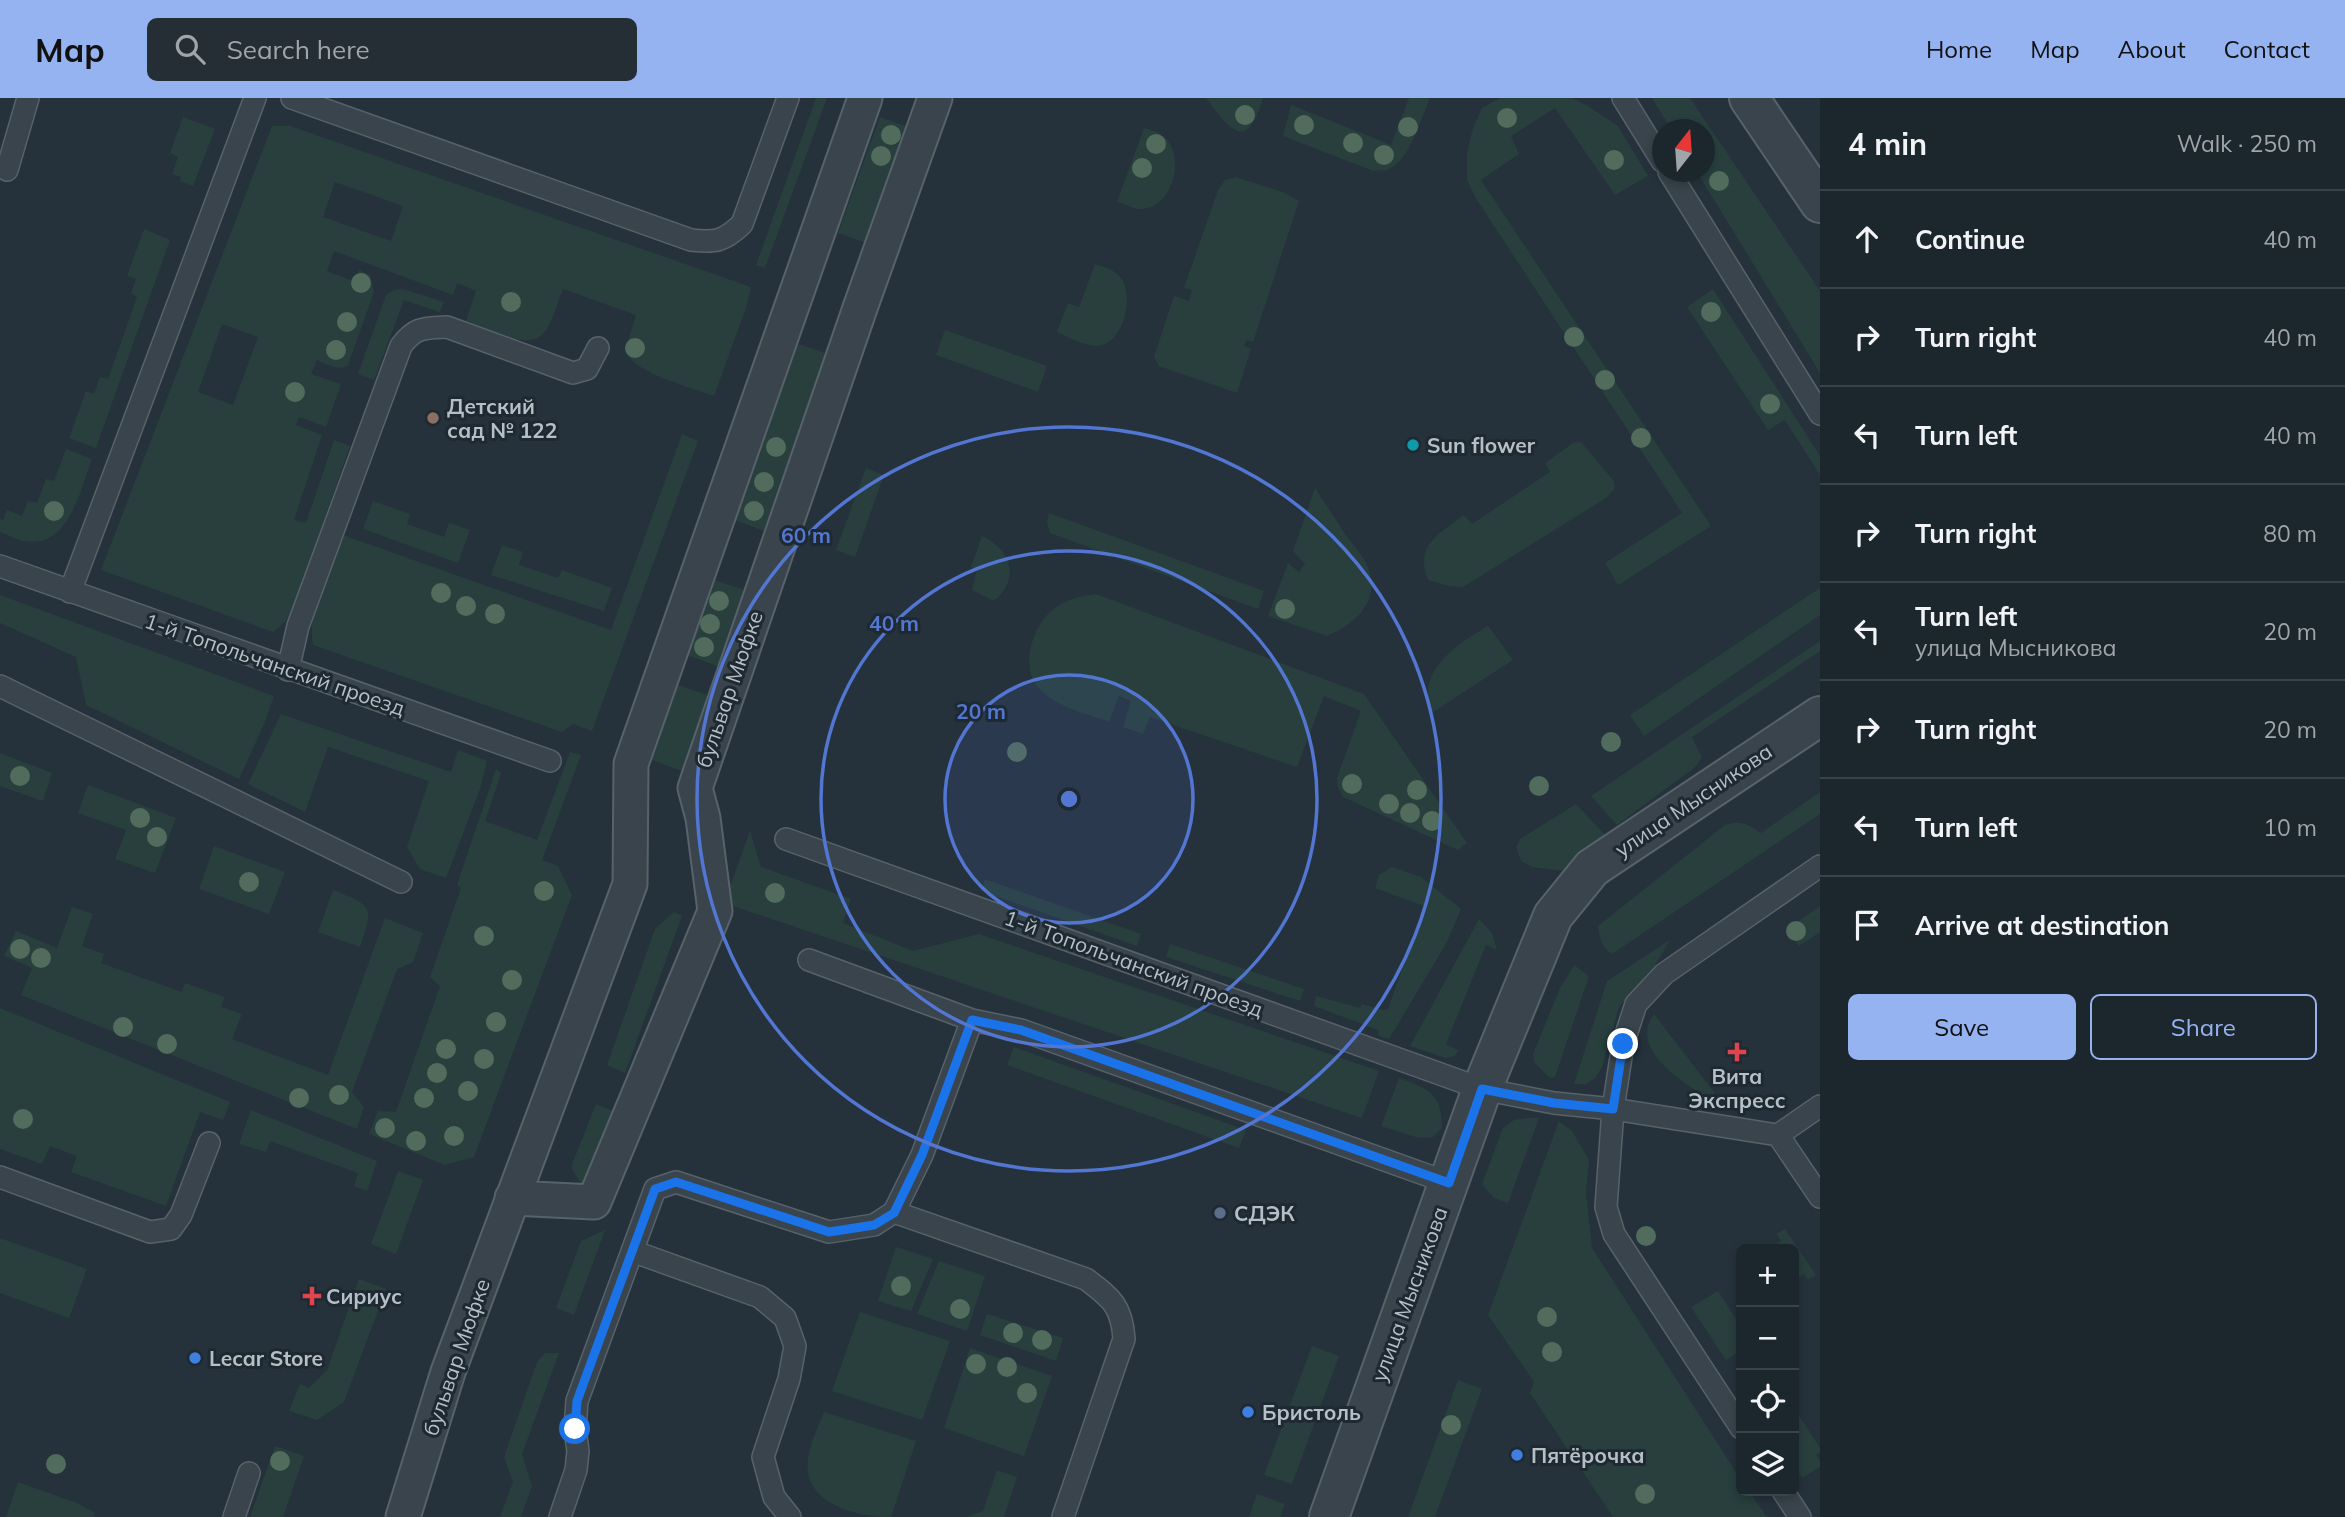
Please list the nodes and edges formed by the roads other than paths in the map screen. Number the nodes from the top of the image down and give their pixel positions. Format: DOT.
graph roads {
  1 [pos="28,98"];
  2 [pos="255,98"];
  3 [pos="292,98"];
  4 [pos="788,98"];
  5 [pos="866,98"];
  6 [pos="935,98"];
  7 [pos="1623,98"];
  8 [pos="1749,98"];
  9 [pos="1652,145"];
  10 [pos="7,170"];
  11 [pos="1675,182"];
  12 [pos="1820,203"];
  13 [pos="598,348"];
  14 [pos="1820,414"];
  15 [pos="0,566"];
  16 [pos="70,592"];
  17 [pos="288,670"];
  18 [pos="0,686"];
  19 [pos="1820,716"];
  20 [pos="550,761"];
  21 [pos="786,839"];
  22 [pos="1820,866"];
  23 [pos="401,882"];
  24 [pos="809,960"];
  25 [pos="972,1020"];
  26 [pos="1482,1089"];
  27 [pos="1820,1106"];
  28 [pos="1613,1109"];
  29 [pos="1778,1135"];
  30 [pos="209,1143"];
  31 [pos="0,1177"];
  32 [pos="1449,1183"];
  33 [pos="1820,1197"];
  34 [pos="512,1198"];
  35 [pos="894,1213"];
  36 [pos="632,1251"];
  37 [pos="1736,1420"];
  38 [pos="249,1473"];
  39 [pos="1786,1496"];
  40 [pos="234,1517"];
  41 [pos="403,1517"];
  42 [pos="560,1517"];
  43 [pos="790,1517"];
  44 [pos="1063,1517"];
  45 [pos="1329,1517"];
  46 [pos="1800,1517"];
  1 -- 10 [label="lane"];
  2 -- 16 [label="lane"];
  3 -- 4 [label="lane"];
  5 -- 34 [label="street, бульвар Мюфке"];
  6 -- 34 [label="street, бульвар Мюфке"];
  7 -- 9 [label="lane"];
  8 -- 12 [label="street"];
  11 -- 14 [label="lane"];
  13 -- 17 [label="lane"];
  15 -- 16 [label="lane, 1-й Топольчанский проезд"];
  16 -- 17 [label="lane, 1-й Топольчанский проезд"];
  17 -- 20 [label="lane, 1-й Топольчанский проезд"];
  18 -- 23 [label="lane"];
  19 -- 26 [label="street, улица Мысникова"];
  21 -- 26 [label="lane, 1-й Топольчанский проезд"];
  22 -- 28 [label="lane"];
  24 -- 25 [label="lane"];
  25 -- 32 [label="lane"];
  25 -- 35 [label="lane"];
  26 -- 28 [label="lane, 1-й Топольчанский проезд"];
  26 -- 32 [label="street, улица Мысникова"];
  27 -- 29 [label="lane"];
  28 -- 29 [label="lane, 1-й Топольчанский проезд"];
  28 -- 37 [label="lane"];
  29 -- 33 [label="lane"];
  30 -- 31 [label="lane"];
  32 -- 45 [label="street, улица Мысникова"];
  34 -- 41 [label="street, бульвар Мюфке"];
  35 -- 36 [label="lane"];
  35 -- 44 [label="lane"];
  36 -- 42 [label="lane"];
  36 -- 43 [label="lane"];
  38 -- 40 [label="lane"];
  39 -- 46 [label="lane"];
}
